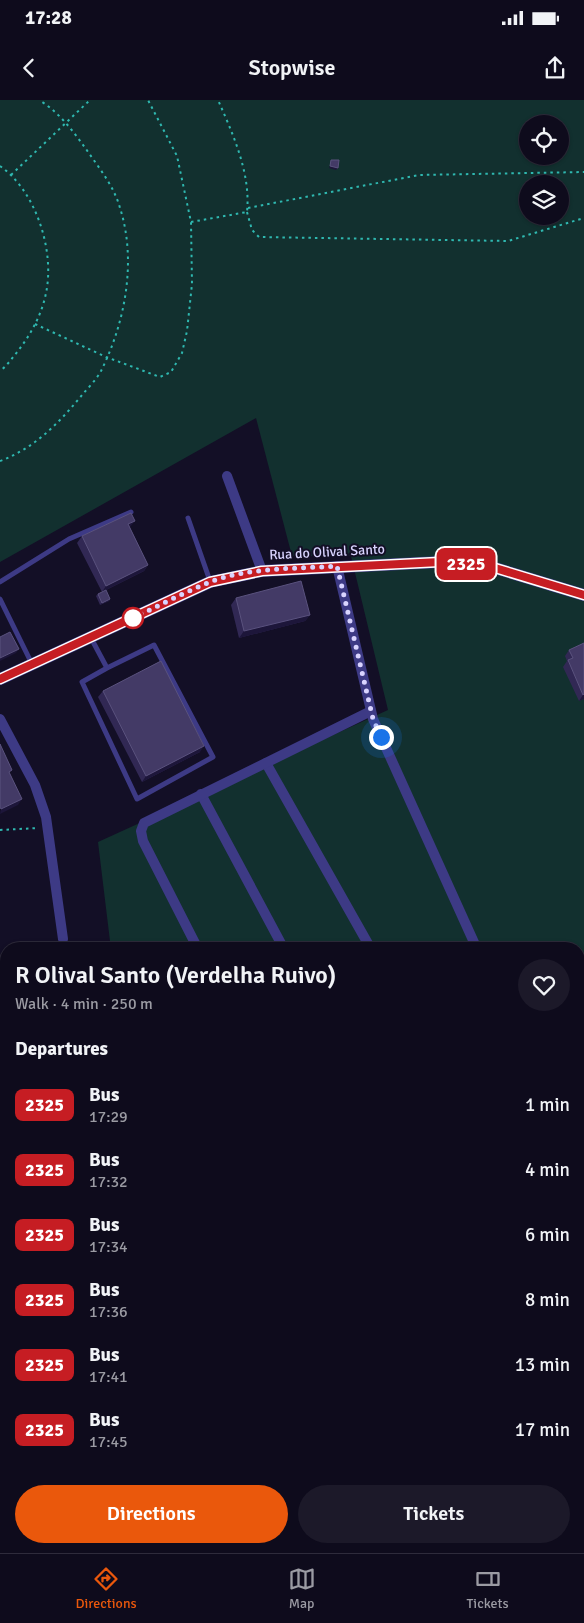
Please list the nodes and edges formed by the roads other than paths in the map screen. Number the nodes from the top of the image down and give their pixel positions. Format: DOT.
graph roads {
  1 [pos="227,476"];
  2 [pos="131,512"];
  3 [pos="188,518"];
  4 [pos="337,566"];
  5 [pos="262,571"];
  6 [pos="0,582"];
  7 [pos="210,582"];
  8 [pos="584,595"];
  9 [pos="0,599"];
  10 [pos="91,638"];
  11 [pos="32,664"];
  12 [pos="107,668"];
  13 [pos="0,679"];
  14 [pos="371,711"];
  15 [pos="0,719"];
  16 [pos="266,763"];
  17 [pos="201,794"];
  18 [pos="64,939"];
  19 [pos="194,942"];
  20 [pos="280,942"];
  21 [pos="367,942"];
  22 [pos="474,942"];
  1 -- 5 [label="street"];
  2 -- 6 [label="lane"];
  3 -- 7 [label="lane"];
  4 -- 5 [label="street, Rua do Olival Santo"];
  4 -- 8 [label="street, Rua do Olival Santo"];
  4 -- 14 [label="street"];
  5 -- 7 [label="street, Rua do Olival Santo"];
  7 -- 10 [label="street, Rua do Olival Santo"];
  9 -- 11 [label="lane"];
  10 -- 11 [label="street, Rua do Olival Santo"];
  10 -- 12 [label="lane"];
  11 -- 13 [label="street, Rua do Olival Santo"];
  12 -- 12 [label="lane"];
  14 -- 16 [label="street"];
  14 -- 22 [label="street"];
  15 -- 18 [label="street"];
  16 -- 17 [label="street"];
  16 -- 21 [label="street"];
  17 -- 19 [label="street"];
  17 -- 20 [label="street"];
}
